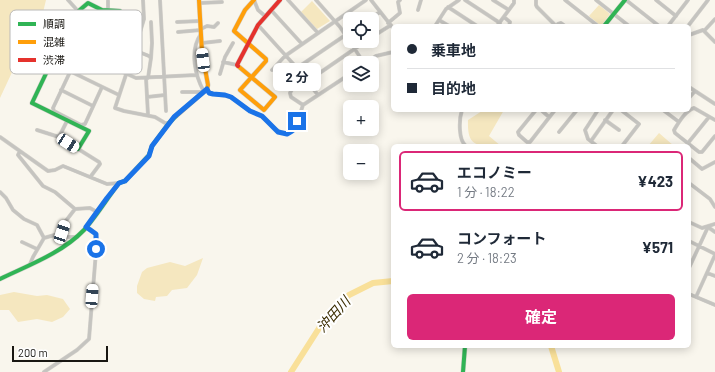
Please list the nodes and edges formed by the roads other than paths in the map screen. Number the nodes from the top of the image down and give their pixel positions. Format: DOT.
graph roads {
  1 [pos="143,0"];
  2 [pos="160,0"];
  3 [pos="254,0"];
  4 [pos="288,0"];
  5 [pos="316,0"];
  6 [pos="359,0"];
  7 [pos="366,0"];
  8 [pos="371,0"];
  9 [pos="421,0"];
  10 [pos="459,0"];
  11 [pos="465,0"];
  12 [pos="493,0"];
  13 [pos="514,0"];
  14 [pos="536,0"];
  15 [pos="565,0"];
  16 [pos="596,0"];
  17 [pos="625,0"];
  18 [pos="656,0"];
  19 [pos="688,0"];
  20 [pos="708,0"];
  21 [pos="70,1"];
  22 [pos="199,1"];
  23 [pos="276,1"];
  24 [pos="398,1"];
  25 [pos="222,2"];
  26 [pos="361,4"];
  27 [pos="448,7"];
  28 [pos="77,10"];
  29 [pos="79,10"];
  30 [pos="100,10"];
  31 [pos="271,10"];
  32 [pos="418,10"];
  33 [pos="509,10"];
  34 [pos="380,12"];
  35 [pos="614,14"];
  36 [pos="265,16"];
  37 [pos="676,16"];
  38 [pos="504,17"];
  39 [pos="715,19"];
  40 [pos="439,20"];
  41 [pos="200,21"];
  42 [pos="335,21"];
  43 [pos="151,22"];
  44 [pos="177,22"];
  45 [pos="500,22"];
  46 [pos="218,23"];
  47 [pos="392,24"];
  48 [pos="436,24"];
  49 [pos="446,24"];
  50 [pos="474,24"];
  51 [pos="510,24"];
  52 [pos="554,24"];
  53 [pos="595,24"];
  54 [pos="606,24"];
  55 [pos="626,24"];
  56 [pos="656,24"];
  57 [pos="670,24"];
  58 [pos="690,24"];
  59 [pos="142,25"];
  60 [pos="258,25"];
  61 [pos="391,25"];
  62 [pos="201,31"];
  63 [pos="704,31"];
  64 [pos="178,32"];
  65 [pos="343,32"];
  66 [pos="318,33"];
  67 [pos="379,33"];
  68 [pos="691,34"];
  69 [pos="343,36"];
  70 [pos="220,41"];
  71 [pos="715,42"];
  72 [pos="202,43"];
  73 [pos="232,43"];
  74 [pos="248,43"];
  75 [pos="302,44"];
  76 [pos="355,48"];
  77 [pos="391,52"];
  78 [pos="142,53"];
  79 [pos="286,55"];
  80 [pos="360,56"];
  81 [pos="376,56"];
  82 [pos="151,58"];
  83 [pos="223,62"];
  84 [pos="237,65"];
  85 [pos="297,68"];
  86 [pos="272,70"];
  87 [pos="46,74"];
  88 [pos="69,74"];
  89 [pos="74,74"];
  90 [pos="220,74"];
  91 [pos="302,74"];
  92 [pos="126,75"];
  93 [pos="196,75"];
  94 [pos="164,77"];
  95 [pos="147,78"];
  96 [pos="252,78"];
  97 [pos="343,79"];
  98 [pos="308,81"];
  99 [pos="102,87"];
  100 [pos="691,88"];
  101 [pos="61,90"];
  102 [pos="205,91"];
  103 [pos="695,91"];
  104 [pos="182,92"];
  105 [pos="119,95"];
  106 [pos="165,95"];
  107 [pos="318,96"];
  108 [pos="691,96"];
  109 [pos="147,97"];
  110 [pos="715,104"];
  111 [pos="303,105"];
  112 [pos="93,106"];
  113 [pos="691,109"];
  114 [pos="166,111"];
  115 [pos="461,112"];
  116 [pos="534,112"];
  117 [pos="543,112"];
  118 [pos="553,112"];
  119 [pos="575,112"];
  120 [pos="597,112"];
  121 [pos="611,112"];
  122 [pos="624,112"];
  123 [pos="666,112"];
  124 [pos="688,112"];
  125 [pos="148,115"];
  126 [pos="549,117"];
  127 [pos="709,117"];
  128 [pos="605,120"];
  129 [pos="715,120"];
  130 [pos="67,121"];
  131 [pos="679,122"];
  132 [pos="169,123"];
  133 [pos="37,130"];
  134 [pos="619,130"];
  135 [pos="559,132"];
  136 [pos="715,136"];
  137 [pos="0,137"];
  138 [pos="59,137"];
  139 [pos="591,141"];
  140 [pos="464,144"];
  141 [pos="595,144"];
  142 [pos="624,144"];
  143 [pos="688,144"];
  144 [pos="691,146"];
  145 [pos="78,149"];
  146 [pos="20,151"];
  147 [pos="691,160"];
  148 [pos="715,162"];
  149 [pos="91,176"];
  150 [pos="119,183"];
  151 [pos="691,185"];
  152 [pos="0,192"];
  153 [pos="715,207"];
  154 [pos="75,209"];
  155 [pos="97,212"];
  156 [pos="691,223"];
  157 [pos="715,224"];
  158 [pos="86,227"];
  159 [pos="708,227"];
  160 [pos="715,232"];
  161 [pos="62,235"];
  162 [pos="77,237"];
  163 [pos="44,238"];
  164 [pos="22,242"];
  165 [pos="691,242"];
  166 [pos="699,246"];
  167 [pos="37,248"];
  168 [pos="715,254"];
  169 [pos="30,264"];
  170 [pos="691,264"];
  171 [pos="707,273"];
  172 [pos="715,276"];
  173 [pos="0,279"];
  174 [pos="691,295"];
  175 [pos="696,297"];
  176 [pos="715,305"];
  177 [pos="465,348"];
  178 [pos="44,372"];
  179 [pos="463,372"];
  1 -- 59 [label="street"];
  2 -- 94 [label="street"];
  3 -- 36 [label="street"];
  3 -- 74 [label="street"];
  4 -- 66 [label="street"];
  5 -- 42 [label="street"];
  6 -- 26 [label="street"];
  7 -- 26 [label="street"];
  8 -- 34 [label="street"];
  9 -- 32 [label="street"];
  10 -- 27 [label="street"];
  11 -- 45 [label="street"];
  12 -- 33 [label="street"];
  13 -- 33 [label="street"];
  14 -- 52 [label="street"];
  15 -- 53 [label="street"];
  16 -- 35 [label="street"];
  17 -- 35 [label="street"];
  17 -- 56 [label="street"];
  18 -- 37 [label="street"];
  19 -- 37 [label="street"];
  20 -- 58 [label="street"];
  21 -- 28 [label="street"];
  22 -- 25 [label="street"];
  22 -- 41 [label="street"];
  23 -- 31 [label="street"];
  24 -- 47 [label="street"];
  26 -- 42 [label="street"];
  27 -- 40 [label="street"];
  27 -- 50 [label="street"];
  29 -- 30 [label="street"];
  31 -- 36 [label="street"];
  31 -- 75 [label="street"];
  33 -- 38 [label="street"];
  34 -- 61 [label="street"];
  35 -- 54 [label="street"];
  35 -- 55 [label="street"];
  36 -- 60 [label="street"];
  37 -- 57 [label="street"];
  38 -- 45 [label="street"];
  38 -- 51 [label="street"];
  39 -- 63 [label="street"];
  40 -- 48 [label="street"];
  40 -- 49 [label="street"];
  41 -- 44 [label="street"];
  41 -- 62 [label="street"];
  42 -- 65 [label="street"];
  42 -- 66 [label="street"];
  43 -- 82 [label="street"];
  46 -- 62 [label="street"];
  60 -- 74 [label="street"];
  60 -- 79 [label="street"];
  61 -- 67 [label="street"];
  62 -- 64 [label="street"];
  62 -- 72 [label="street"];
  62 -- 93 [label="street"];
  63 -- 68 [label="street"];
  63 -- 71 [label="street"];
  66 -- 75 [label="street"];
  69 -- 85 [label="street"];
  70 -- 72 [label="street"];
  72 -- 102 [label="street"];
  73 -- 83 [label="street"];
  74 -- 84 [label="street"];
  74 -- 96 [label="street"];
  75 -- 79 [label="street"];
  76 -- 80 [label="street"];
  76 -- 98 [label="street"];
  77 -- 81 [label="street"];
  78 -- 82 [label="street"];
  79 -- 85 [label="street"];
  79 -- 86 [label="street"];
  82 -- 95 [label="street"];
  83 -- 84 [label="street"];
  83 -- 90 [label="street"];
  84 -- 96 [label="street"];
  85 -- 91 [label="street"];
  87 -- 130 [label="street"];
  88 -- 101 [label="street"];
  89 -- 99 [label="street"];
  91 -- 98 [label="street"];
  91 -- 111 [label="street"];
  92 -- 95 [label="street"];
  92 -- 105 [label="street"];
  93 -- 94 [label="street"];
  93 -- 102 [label="street"];
  94 -- 95 [label="street"];
  94 -- 106 [label="street"];
  95 -- 109 [label="street"];
  96 -- 96 [label="street"];
  97 -- 107 [label="street"];
  98 -- 107 [label="street"];
  99 -- 105 [label="street"];
  99 -- 112 [label="street"];
  100 -- 103 [label="street"];
  101 -- 112 [label="street"];
  101 -- 112 [label="street"];
  102 -- 104 [label="street"];
  102 -- 111 [label="street"];
  102 -- 132 [label="street"];
  103 -- 108 [label="street"];
  103 -- 110 [label="street"];
  105 -- 125 [label="street"];
  106 -- 109 [label="street"];
  106 -- 114 [label="street"];
  107 -- 111 [label="street"];
  109 -- 125 [label="street"];
  113 -- 127 [label="street"];
  115 -- 140 [label="street"];
  116 -- 126 [label="street"];
  117 -- 126 [label="street"];
  118 -- 126 [label="street"];
  119 -- 135 [label="street"];
  120 -- 139 [label="street"];
  121 -- 128 [label="street"];
  122 -- 142 [label="street"];
  123 -- 131 [label="street"];
  124 -- 131 [label="street"];
  125 -- 132 [label="street"];
  127 -- 129 [label="street"];
  127 -- 143 [label="street"];
  128 -- 134 [label="street"];
  128 -- 139 [label="street"];
  130 -- 138 [label="street"];
  130 -- 145 [label="street"];
  131 -- 143 [label="street"];
  132 -- 150 [label="street"];
  133 -- 138 [label="street"];
  136 -- 144 [label="street"];
  137 -- 146 [label="street"];
  138 -- 145 [label="street"];
  139 -- 141 [label="street"];
  145 -- 149 [label="street"];
  146 -- 149 [label="street"];
  146 -- 154 [label="street"];
  147 -- 148 [label="street"];
  149 -- 150 [label="street"];
  150 -- 155 [label="street"];
  151 -- 153 [label="street"];
  152 -- 163 [label="street"];
  154 -- 155 [label="street"];
  154 -- 161 [label="street"];
  155 -- 158 [label="street"];
  156 -- 159 [label="street"];
  157 -- 159 [label="street"];
  158 -- 162 [label="street"];
  158 -- 178 [label="street"];
  159 -- 160 [label="street"];
  159 -- 166 [label="street"];
  161 -- 162 [label="street"];
  161 -- 163 [label="street"];
  162 -- 169 [label="street"];
  163 -- 167 [label="street"];
  164 -- 167 [label="street"];
  165 -- 166 [label="street"];
  166 -- 168 [label="street"];
  166 -- 170 [label="street"];
  167 -- 169 [label="street"];
  168 -- 171 [label="street"];
  169 -- 173 [label="street"];
  171 -- 172 [label="street"];
  171 -- 175 [label="street"];
  174 -- 175 [label="street"];
  175 -- 176 [label="street"];
  177 -- 179 [label="street"];
}
